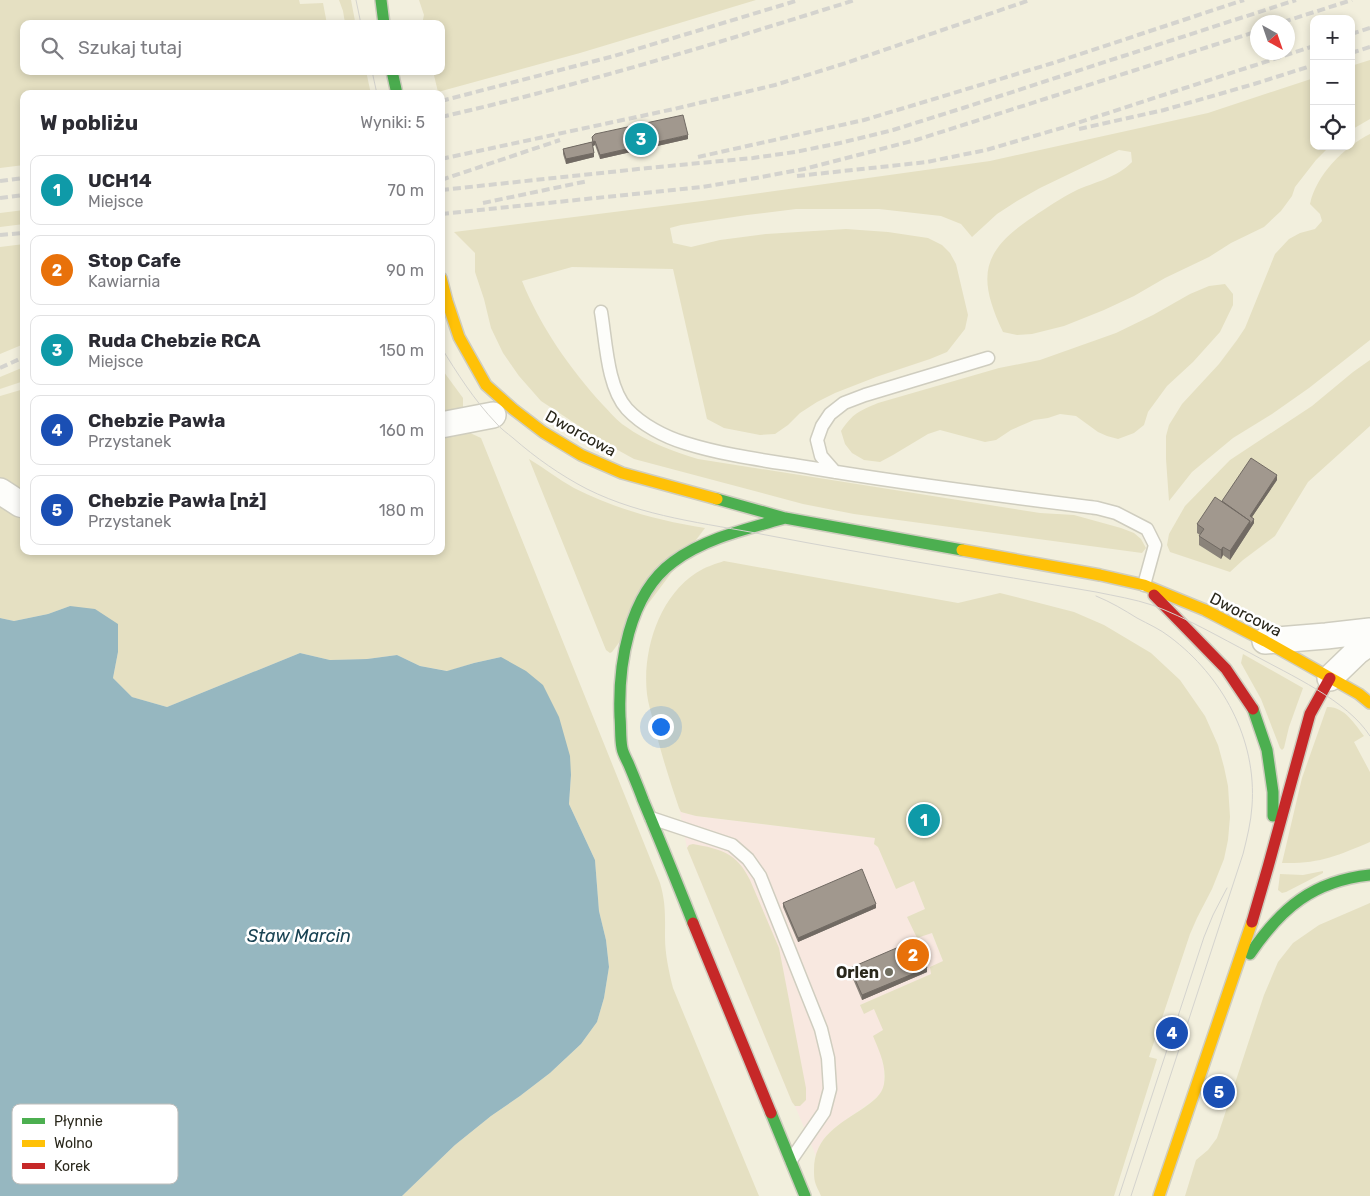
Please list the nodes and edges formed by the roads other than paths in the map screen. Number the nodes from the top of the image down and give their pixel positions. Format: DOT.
graph roads {
  1 [pos="381,0"];
  2 [pos="384,20"];
  3 [pos="393,75"];
  4 [pos="396,90"];
  5 [pos="445,293"];
  6 [pos="601,312"];
  7 [pos="988,358"];
  8 [pos="492,415"];
  9 [pos="445,425"];
  10 [pos="835,472"];
  11 [pos="0,491"];
  12 [pos="20,504"];
  13 [pos="785,518"];
  14 [pos="1144,586"];
  15 [pos="1370,631"];
  16 [pos="1265,641"];
  17 [pos="1370,643"];
  18 [pos="1330,678"];
  19 [pos="1370,703"];
  20 [pos="651,818"];
  21 [pos="1272,848"];
  22 [pos="1370,875"];
  23 [pos="1230,985"];
  24 [pos="791,1161"];
  25 [pos="805,1196"];
  26 [pos="1159,1196"];
  1 -- 2 [label="main road"];
  3 -- 4 [label="main road"];
  5 -- 13 [label="main road, Dworcowa"];
  6 -- 10 [label="lane"];
  7 -- 10 [label="lane"];
  8 -- 9 [label="street"];
  10 -- 14 [label="lane"];
  11 -- 12 [label="street"];
  13 -- 14 [label="main road, Dworcowa"];
  13 -- 20 [label="main road"];
  14 -- 16 [label="main road, Dworcowa"];
  14 -- 21 [label="main road"];
  15 -- 16 [label="street"];
  16 -- 18 [label="main road, Dworcowa"];
  17 -- 18 [label="street"];
  18 -- 19 [label="main road, Dworcowa"];
  18 -- 21 [label="main road"];
  20 -- 24 [label="main road"];
  20 -- 24 [label="lane"];
  21 -- 23 [label="main road"];
  22 -- 23 [label="main road"];
  23 -- 26 [label="main road"];
  24 -- 25 [label="main road"];
}
